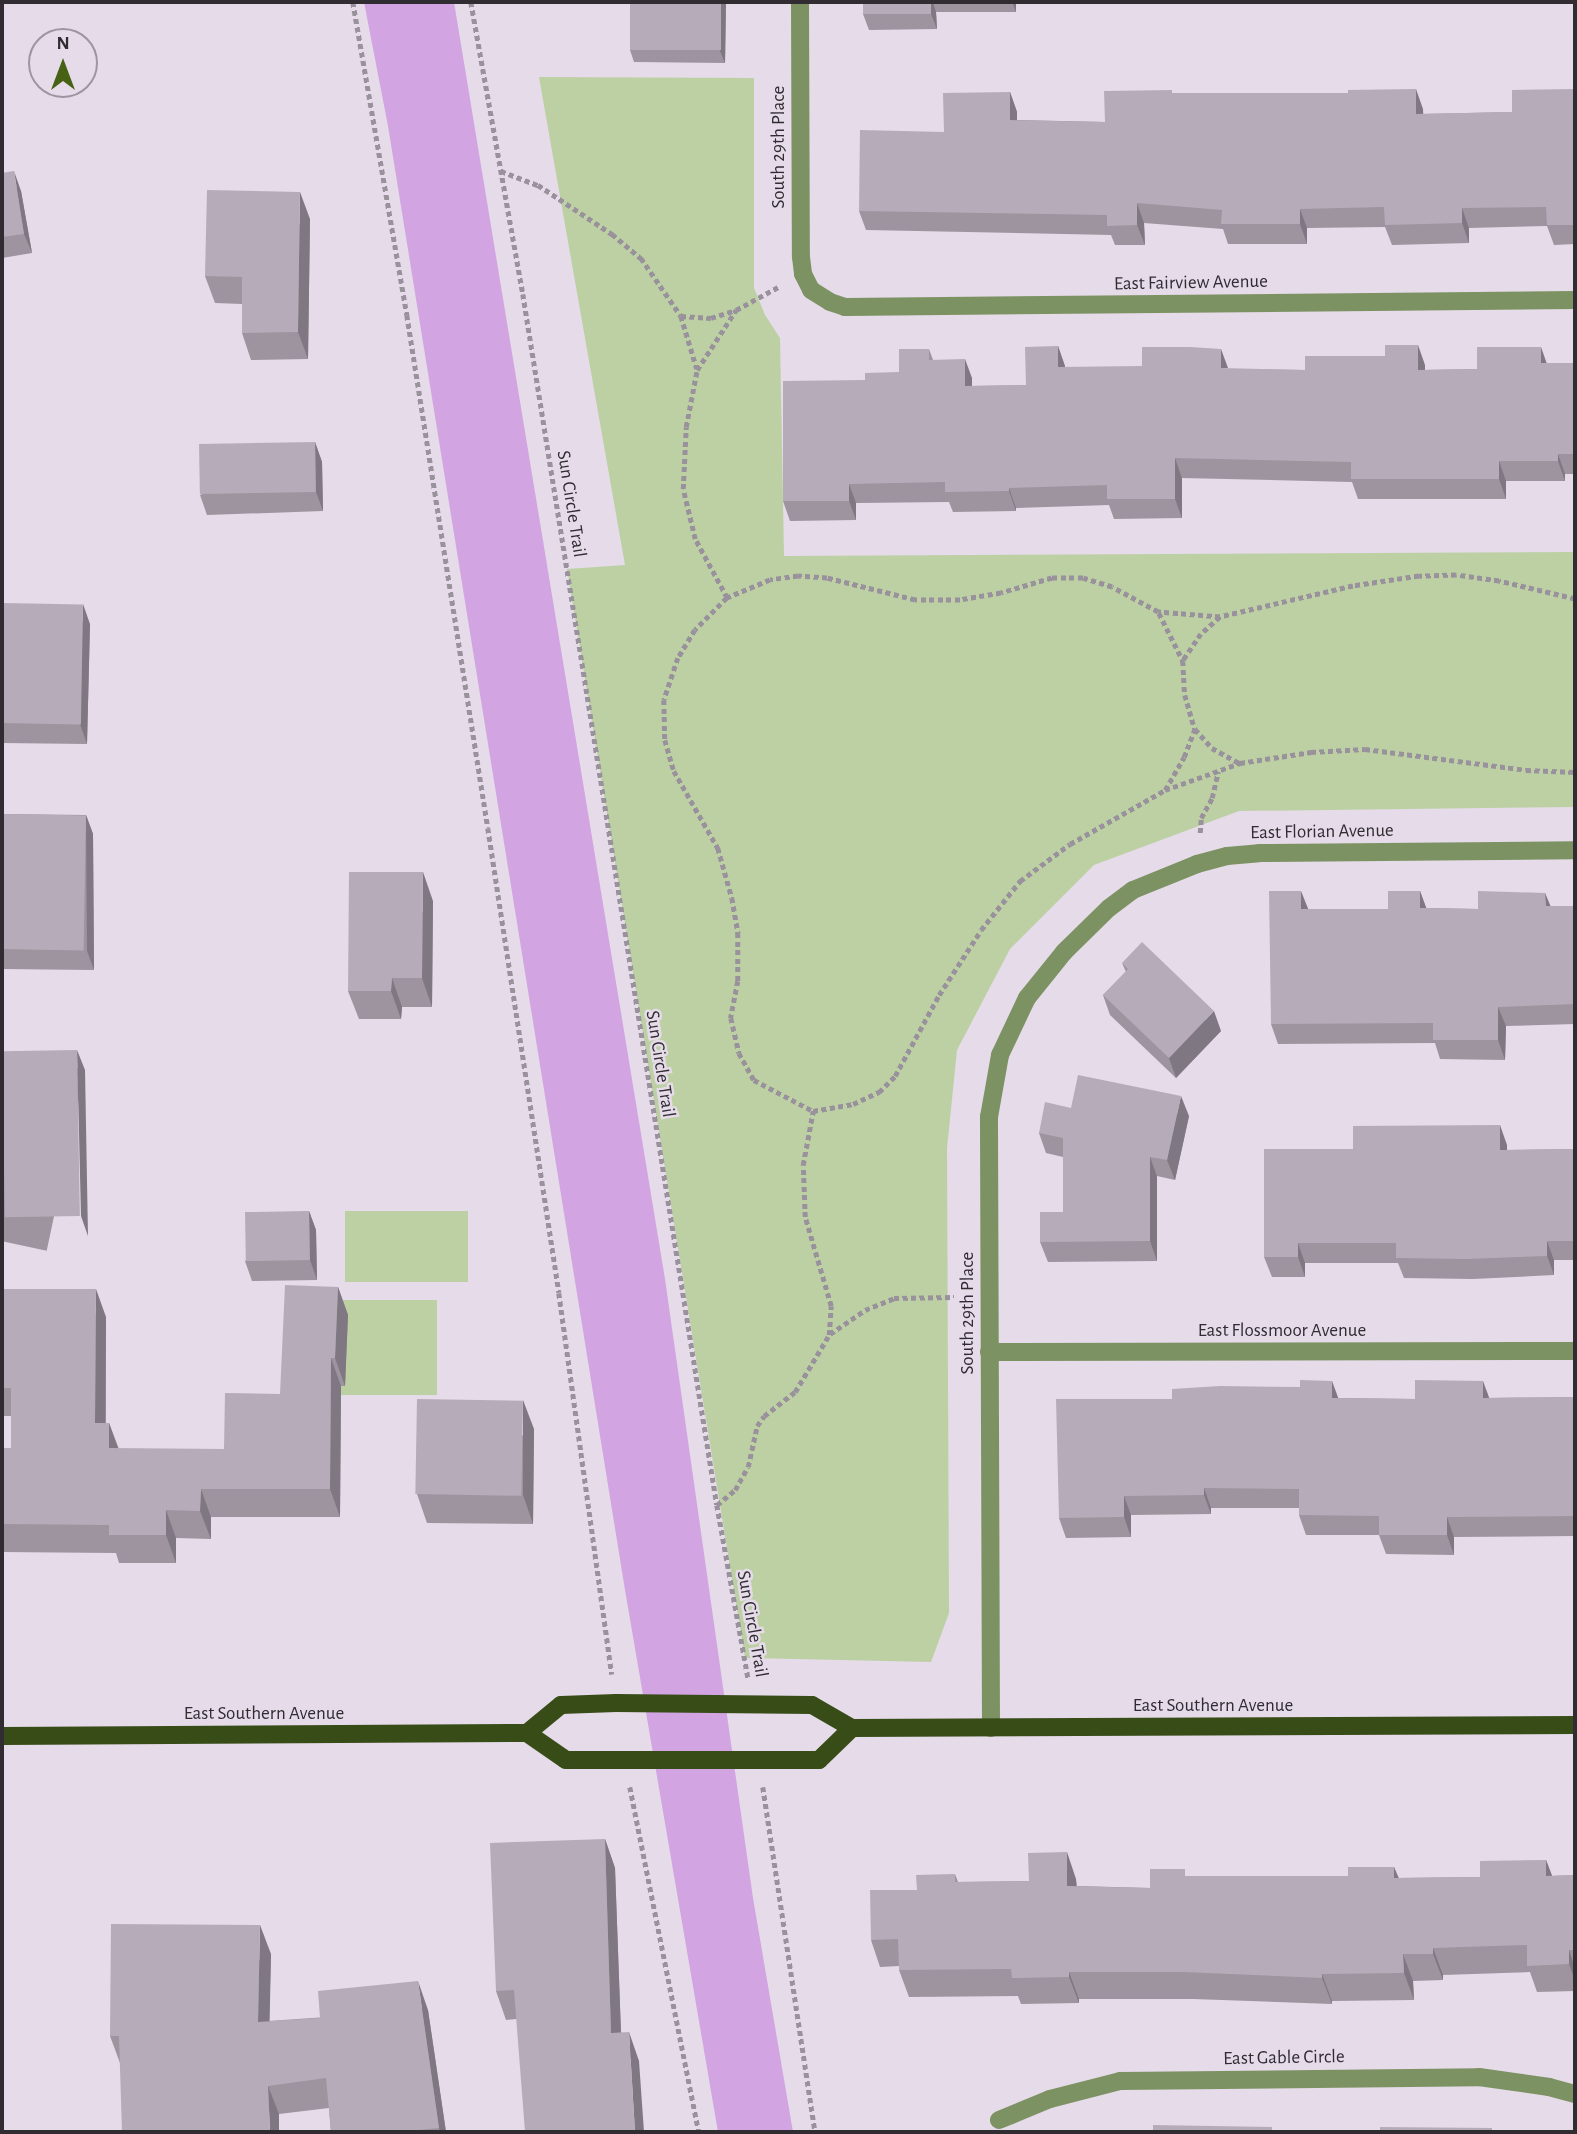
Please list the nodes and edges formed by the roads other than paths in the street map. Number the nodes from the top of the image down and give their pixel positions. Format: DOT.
graph roads {
  1 [pos="800,2"];
  2 [pos="807,282"];
  3 [pos="1575,300"];
  4 [pos="1575,850"];
  5 [pos="1089,928"];
  6 [pos="989,1352"];
  7 [pos="1575,1352"];
  8 [pos="1575,1726"];
  9 [pos="852,1728"];
  10 [pos="991,1728"];
  11 [pos="527,1733"];
  12 [pos="2,1736"];
  13 [pos="1575,2094"];
  14 [pos="999,2120"];
  1 -- 2 [label="street, South 29th Place"];
  2 -- 3 [label="street, East Fairview Avenue"];
  4 -- 5 [label="street, East Florian Avenue"];
  5 -- 6 [label="street, South 29th Place"];
  6 -- 7 [label="street, East Flossmoor Avenue"];
  6 -- 10 [label="street, South 29th Place"];
  8 -- 10 [label="main road, East Southern Avenue"];
  9 -- 10 [label="main road, East Southern Avenue"];
  9 -- 11 [label="main road, East Southern Avenue"];
  9 -- 11 [label="main road"];
  11 -- 12 [label="main road, East Southern Avenue"];
  13 -- 14 [label="street, East Gable Circle"];
}
